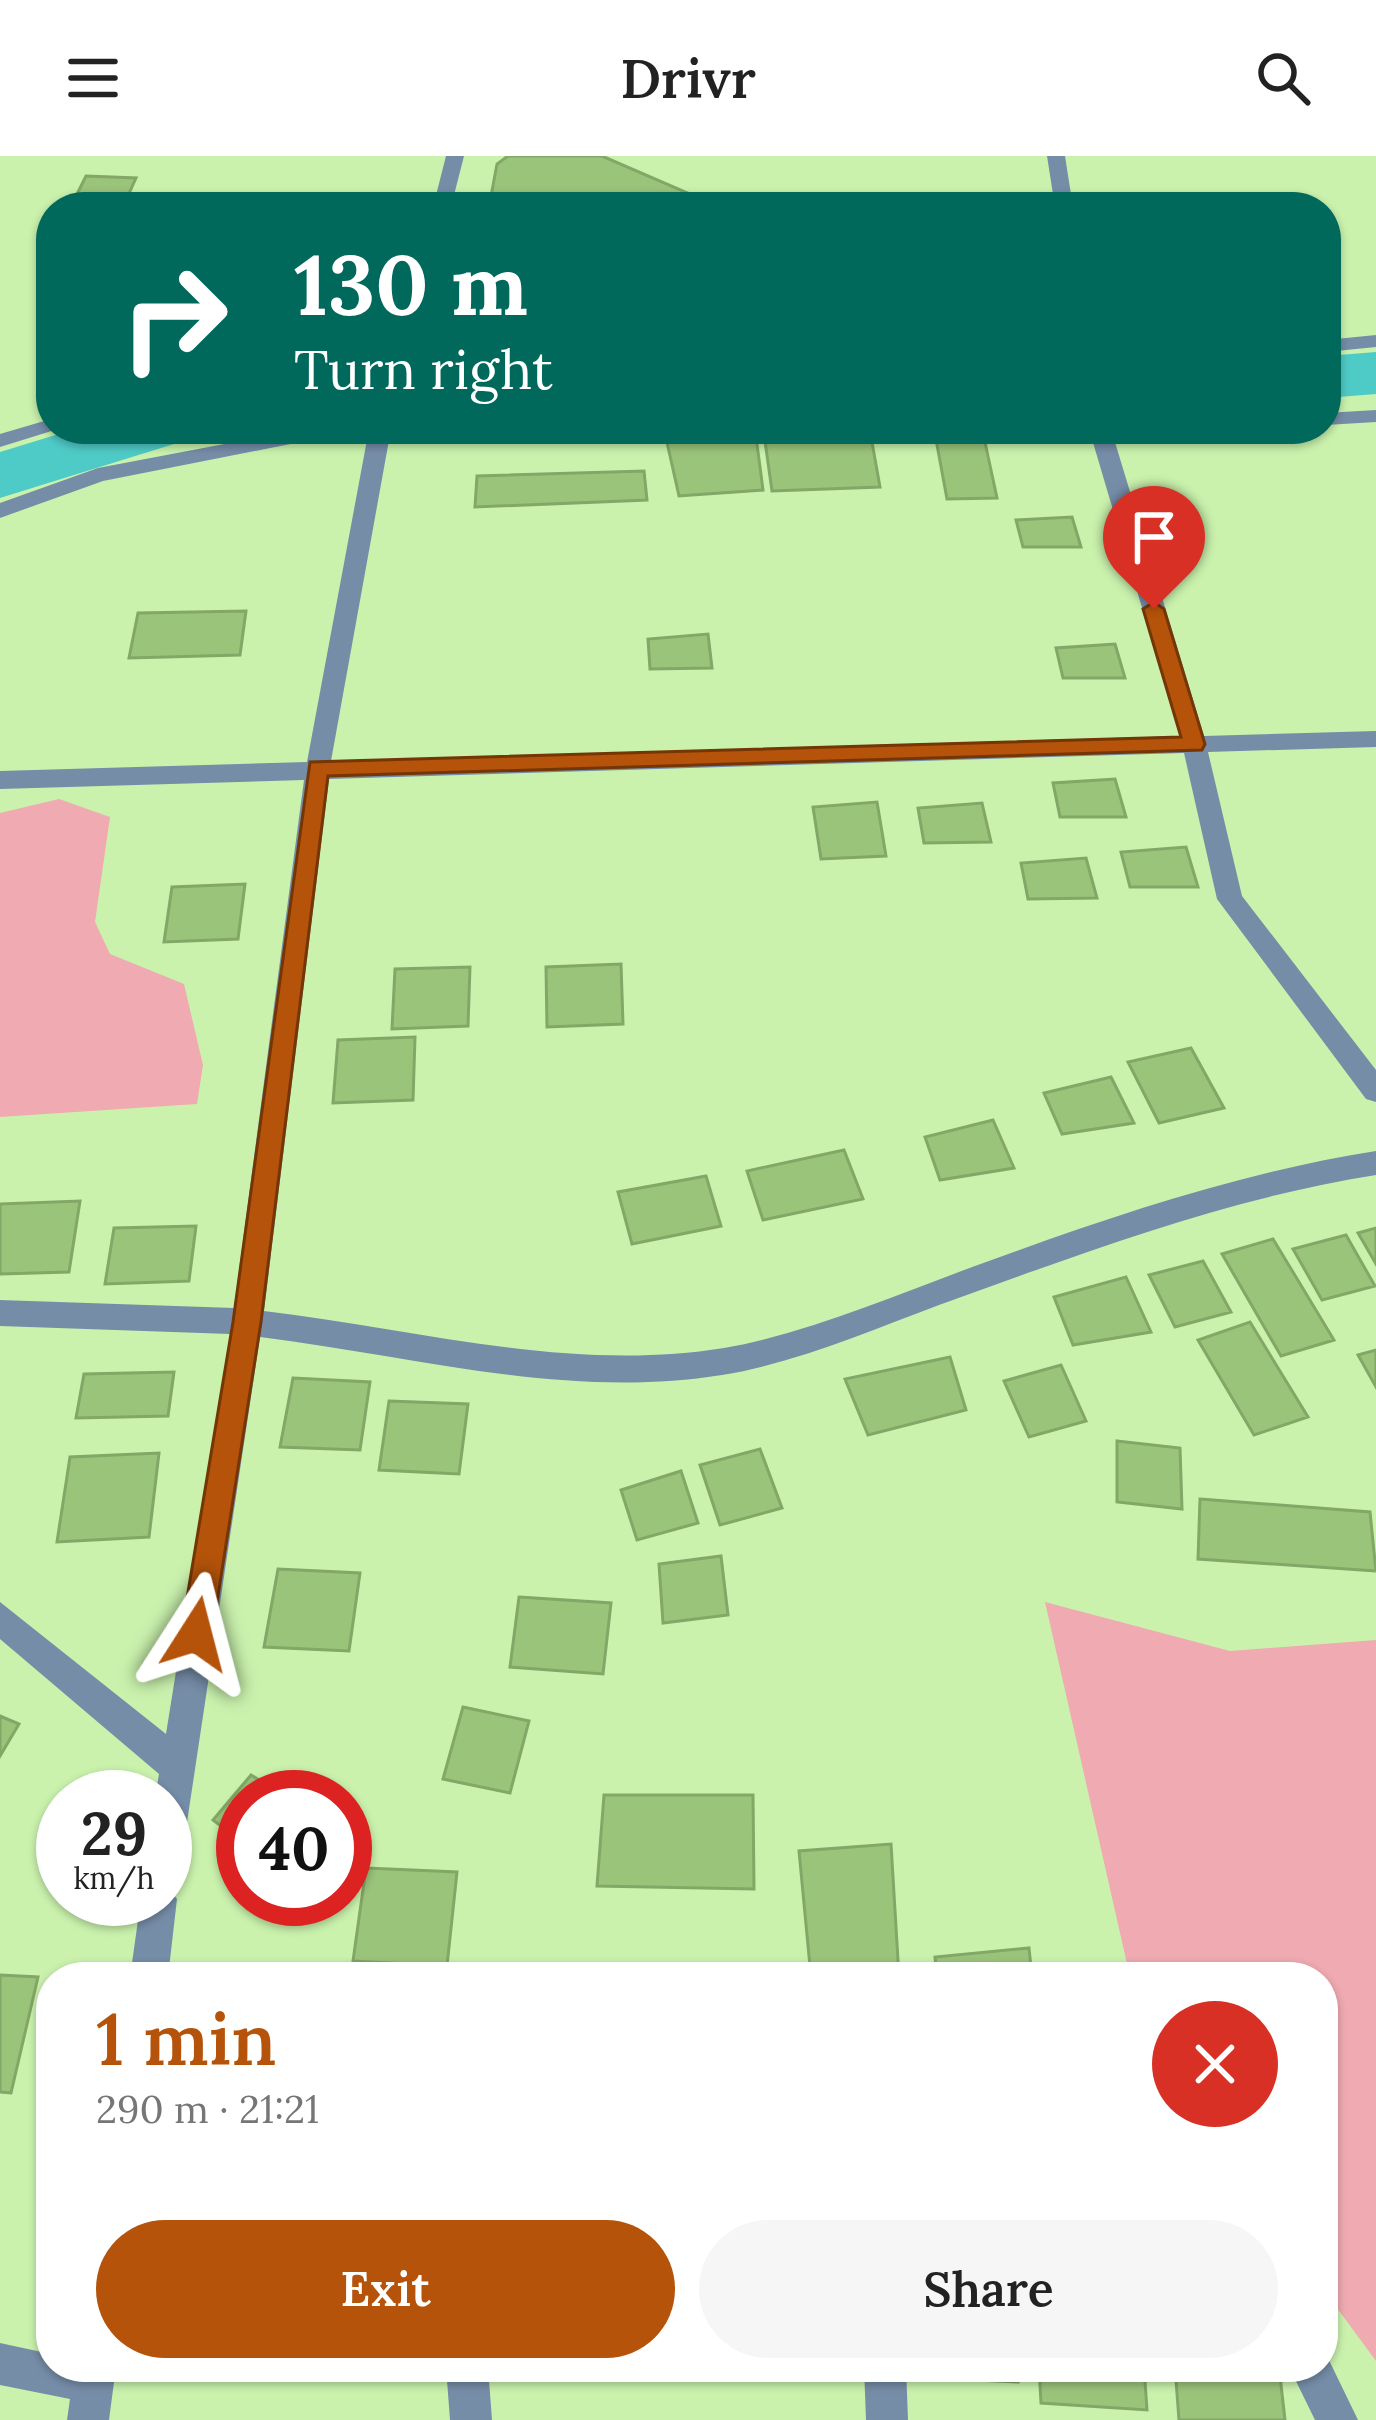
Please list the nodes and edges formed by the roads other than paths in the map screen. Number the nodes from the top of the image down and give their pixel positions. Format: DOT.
graph roads {
  1 [pos="454,156"];
  2 [pos="1056,156"];
  3 [pos="446,192"];
  4 [pos="1062,192"];
  5 [pos="1376,341"];
  6 [pos="1341,344"];
  7 [pos="1376,416"];
  8 [pos="1341,418"];
  9 [pos="36,430"];
  10 [pos="0,441"];
  11 [pos="258,444"];
  12 [pos="377,444"];
  13 [pos="1104,444"];
  14 [pos="0,511"];
  15 [pos="1376,739"];
  16 [pos="1194,744"];
  17 [pos="318,768"];
  18 [pos="0,780"];
  19 [pos="1376,1091"];
  20 [pos="1376,1163"];
  21 [pos="0,1313"];
  22 [pos="247,1322"];
  23 [pos="0,1618"];
  24 [pos="176,1765"];
  25 [pos="175,1770"];
  26 [pos="155,1926"];
  27 [pos="150,1962"];
  28 [pos="0,2364"];
  29 [pos="36,2374"];
  30 [pos="468,2382"];
  31 [pos="886,2382"];
  32 [pos="1318,2382"];
  33 [pos="471,2420"];
  34 [pos="887,2420"];
  35 [pos="1337,2420"];
  1 -- 3 [label="street"];
  2 -- 4 [label="street"];
  5 -- 6 [label="street"];
  7 -- 8 [label="street"];
  9 -- 10 [label="street"];
  11 -- 14 [label="street"];
  12 -- 17 [label="street"];
  13 -- 16 [label="street"];
  15 -- 16 [label="street"];
  16 -- 17 [label="street"];
  16 -- 19 [label="street"];
  17 -- 18 [label="street"];
  17 -- 22 [label="street"];
  20 -- 22 [label="street"];
  21 -- 22 [label="street"];
  22 -- 24 [label="street"];
  23 -- 24 [label="street"];
  24 -- 25 [label="street"];
  26 -- 27 [label="street"];
  28 -- 29 [label="street"];
  30 -- 33 [label="street"];
  31 -- 34 [label="street"];
  32 -- 35 [label="street"];
}
